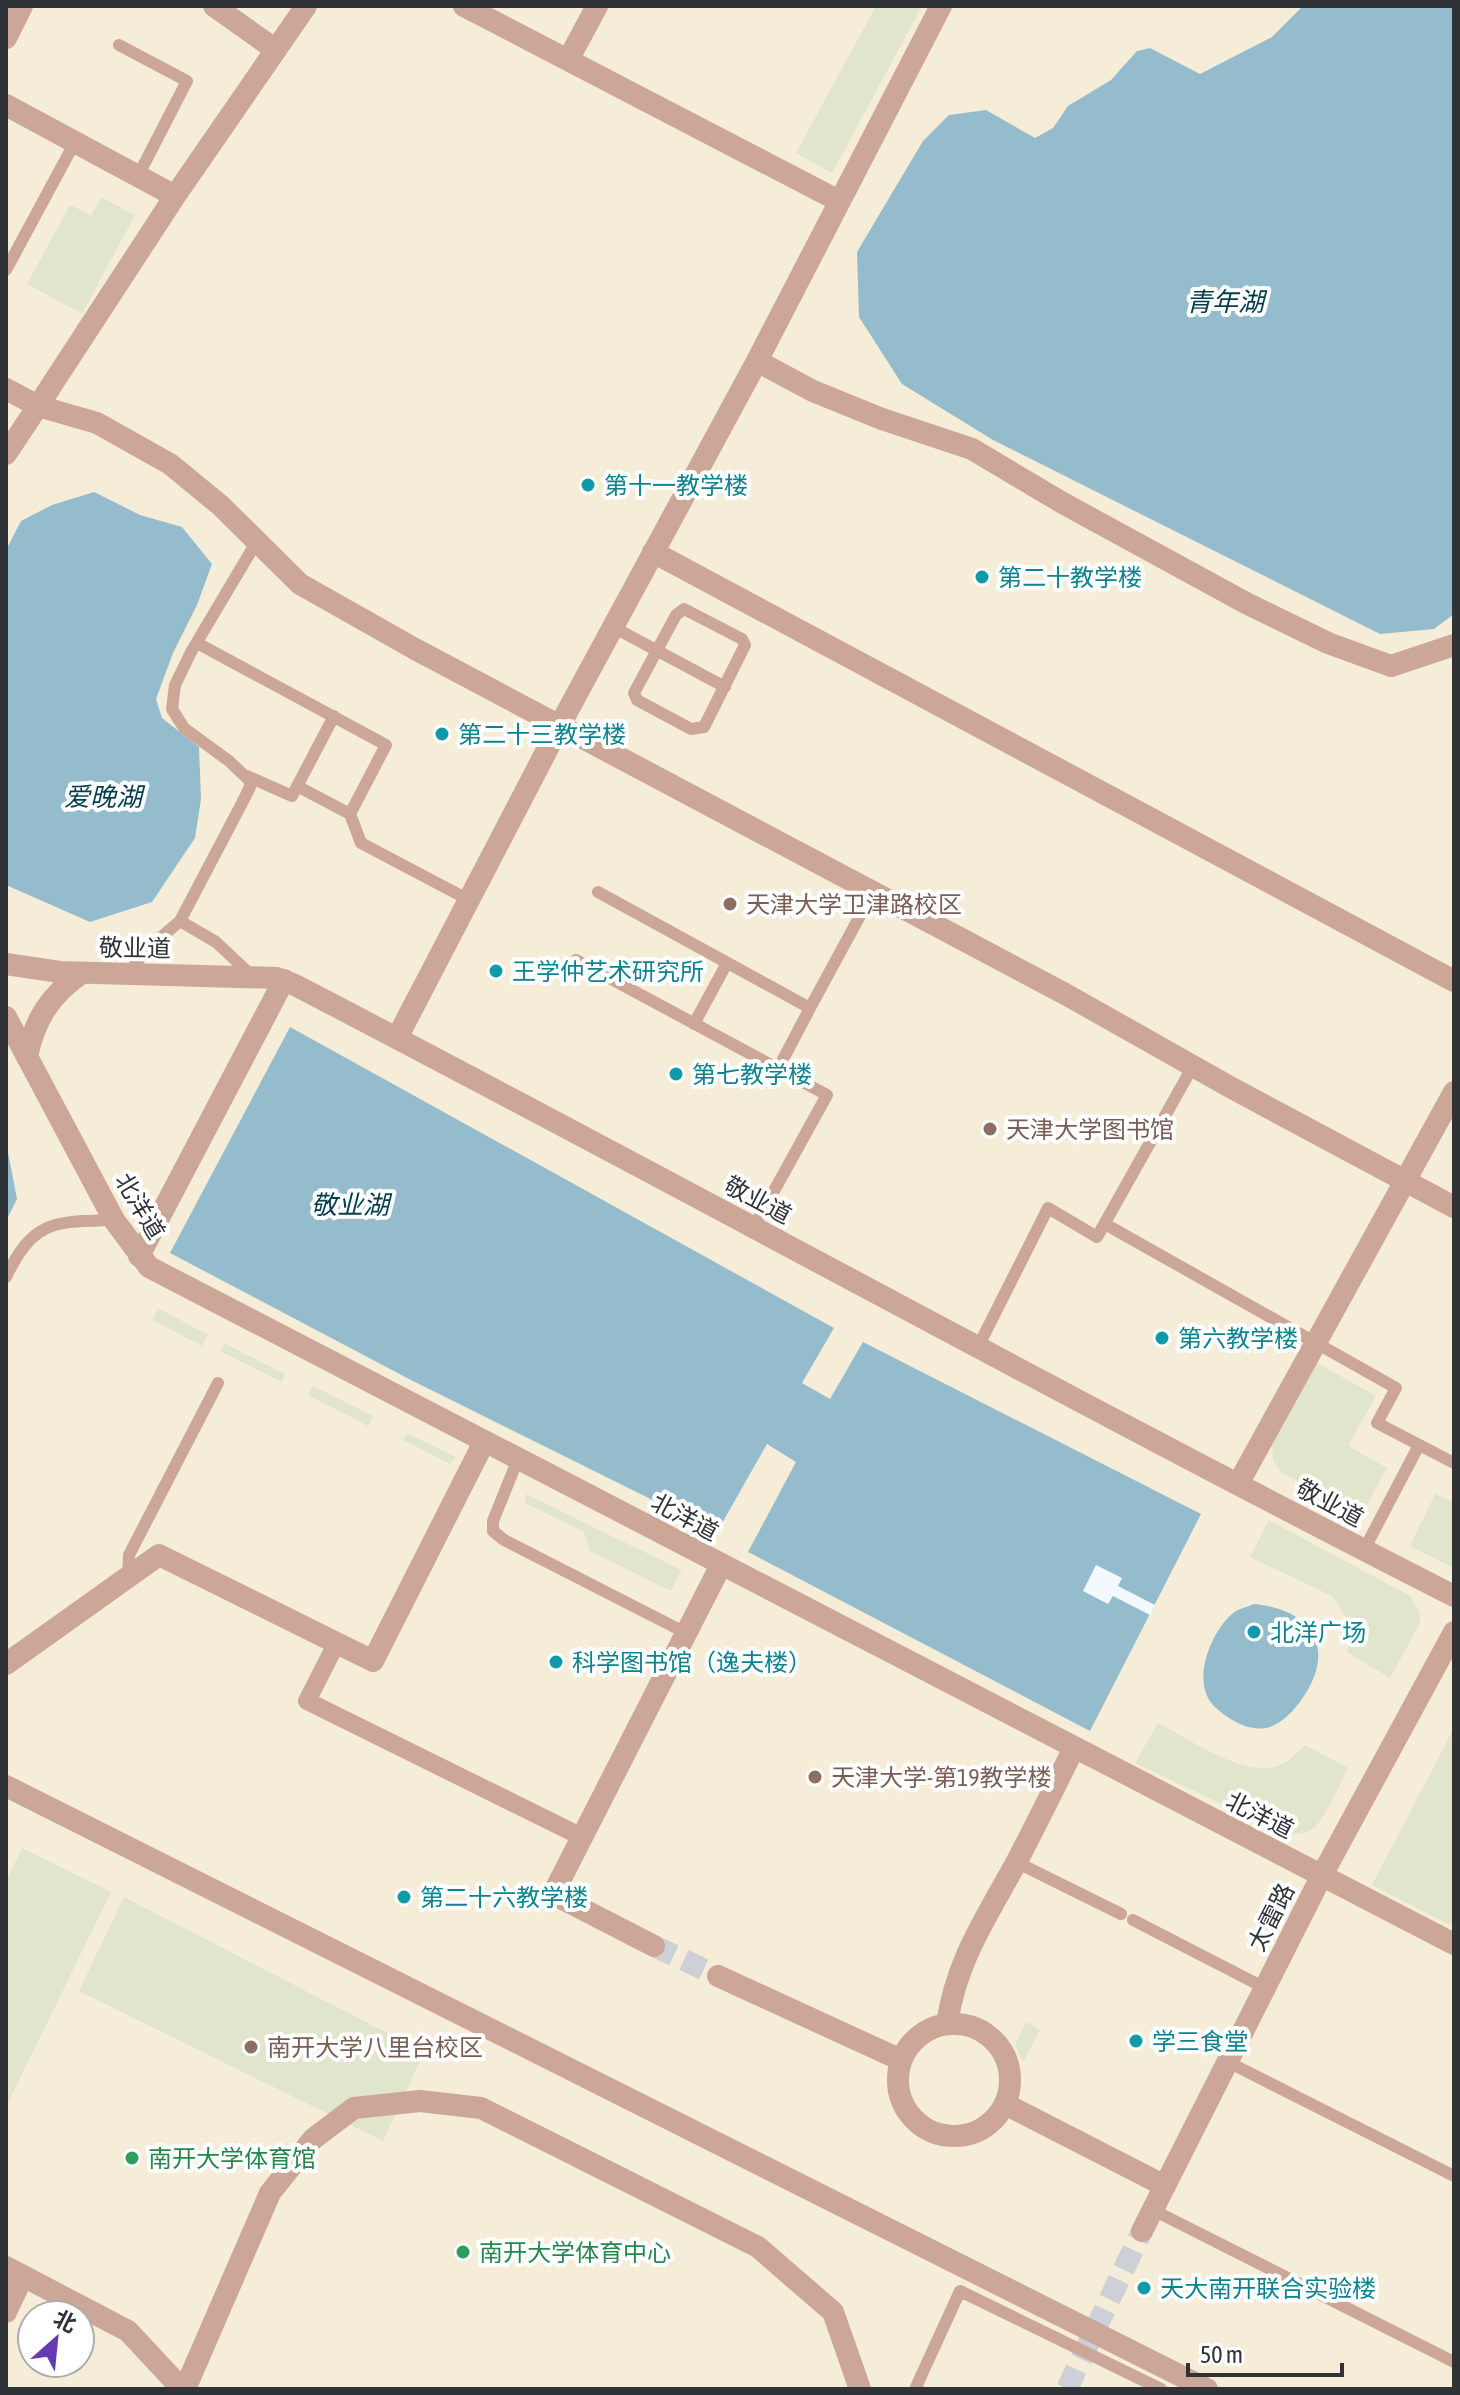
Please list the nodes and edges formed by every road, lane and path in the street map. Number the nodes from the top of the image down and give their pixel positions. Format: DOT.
graph roads {
  1 [pos="22,6"];
  2 [pos="214,6"];
  3 [pos="306,6"];
  4 [pos="464,6"];
  5 [pos="597,6"];
  6 [pos="941,6"];
  7 [pos="6,38"];
  8 [pos="119,45"];
  9 [pos="276,50"];
  10 [pos="568,60"];
  11 [pos="6,105"];
  12 [pos="75,142"];
  13 [pos="138,176"];
  14 [pos="175,196"];
  15 [pos="839,201"];
  16 [pos="6,270"];
  17 [pos="757,361"];
  18 [pos="6,389"];
  19 [pos="38,406"];
  20 [pos="6,454"];
  21 [pos="257,541"];
  22 [pos="653,552"];
  23 [pos="613,627"];
  24 [pos="197,643"];
  25 [pos="1454,645"];
  26 [pos="656,650"];
  27 [pos="725,687"];
  28 [pos="334,716"];
  29 [pos="560,725"];
  30 [pos="247,776"];
  31 [pos="297,786"];
  32 [pos="350,814"];
  33 [pos="874,890"];
  34 [pos="598,892"];
  35 [pos="469,900"];
  36 [pos="180,921"];
  37 [pos="576,960"];
  38 [pos="727,963"];
  39 [pos="6,964"];
  40 [pos="82,973"];
  41 [pos="128,974"];
  42 [pos="252,977"];
  43 [pos="284,980"];
  44 [pos="1454,981"];
  45 [pos="810,1008"];
  46 [pos="6,1017"];
  47 [pos="694,1024"];
  48 [pos="397,1038"];
  49 [pos="27,1057"];
  50 [pos="1193,1066"];
  51 [pos="778,1069"];
  52 [pos="1454,1092"];
  53 [pos="1405,1180"];
  54 [pos="1454,1207"];
  55 [pos="114,1220"];
  56 [pos="1105,1224"];
  57 [pos="754,1227"];
  58 [pos="139,1256"];
  59 [pos="6,1277"];
  60 [pos="1315,1340"];
  61 [pos="978,1347"];
  62 [pos="218,1383"];
  63 [pos="484,1442"];
  64 [pos="1419,1445"];
  65 [pos="518,1459"];
  66 [pos="1454,1463"];
  67 [pos="1238,1484"];
  68 [pos="1364,1550"];
  69 [pos="721,1565"];
  70 [pos="128,1578"];
  71 [pos="1454,1596"];
  72 [pos="1454,1632"];
  73 [pos="688,1634"];
  74 [pos="337,1642"];
  75 [pos="6,1664"];
  76 [pos="1074,1748"];
  77 [pos="6,1786"];
  78 [pos="582,1837"];
  79 [pos="1016,1862"];
  80 [pos="1321,1877"];
  81 [pos="1454,1944"];
  82 [pos="654,1946"];
  83 [pos="718,1976"];
  84 [pos="1265,1988"];
  85 [pos="947,2024"];
  86 [pos="901,2060"];
  87 [pos="1228,2062"];
  88 [pos="1005,2104"];
  89 [pos="1454,2176"];
  90 [pos="1165,2186"];
  91 [pos="1153,2210"];
  92 [pos="1142,2231"];
  93 [pos="15,2272"];
  94 [pos="6,2312"];
  95 [pos="1454,2362"];
  96 [pos="184,2389"];
  97 [pos="860,2389"];
  98 [pos="918,2389"];
  99 [pos="1161,2389"];
  100 [pos="1207,2389"];
  1 -- 7 [label="street"];
  2 -- 9 [label="street"];
  3 -- 9 [label="street"];
  4 -- 10 [label="street"];
  5 -- 10 [label="street"];
  6 -- 15 [label="street"];
  8 -- 13 [label="lane"];
  9 -- 14 [label="street"];
  10 -- 15 [label="street"];
  11 -- 12 [label="street"];
  12 -- 13 [label="street"];
  12 -- 16 [label="lane"];
  13 -- 14 [label="street"];
  14 -- 19 [label="street"];
  15 -- 17 [label="street"];
  17 -- 22 [label="street"];
  17 -- 25 [label="street"];
  18 -- 19 [label="street"];
  19 -- 20 [label="street"];
  19 -- 21 [label="street"];
  21 -- 24 [label="lane"];
  21 -- 29 [label="street"];
  22 -- 23 [label="street"];
  22 -- 44 [label="street"];
  23 -- 26 [label="lane"];
  23 -- 29 [label="street"];
  24 -- 28 [label="lane"];
  24 -- 30 [label="lane"];
  26 -- 27 [label="lane"];
  26 -- 27 [label="lane"];
  26 -- 27 [label="lane"];
  28 -- 31 [label="lane"];
  28 -- 32 [label="lane"];
  29 -- 33 [label="street"];
  29 -- 35 [label="street"];
  30 -- 31 [label="lane"];
  30 -- 36 [label="lane"];
  31 -- 32 [label="lane"];
  32 -- 35 [label="lane"];
  33 -- 45 [label="lane"];
  33 -- 50 [label="street"];
  34 -- 38 [label="lane"];
  35 -- 48 [label="street"];
  36 -- 41 [label="lane"];
  36 -- 42 [label="lane"];
  37 -- 47 [label="lane"];
  38 -- 45 [label="lane"];
  38 -- 47 [label="lane"];
  39 -- 40 [label="street, 敬业道"];
  40 -- 41 [label="street, 敬业道"];
  40 -- 49 [label="street"];
  41 -- 42 [label="street, 敬业道"];
  42 -- 43 [label="street, 敬业道"];
  43 -- 48 [label="street, 敬业道"];
  43 -- 58 [label="street"];
  45 -- 51 [label="lane"];
  46 -- 49 [label="street, 北洋道"];
  47 -- 51 [label="lane"];
  48 -- 57 [label="street, 敬业道"];
  49 -- 55 [label="street, 北洋道"];
  50 -- 53 [label="street"];
  50 -- 56 [label="lane"];
  51 -- 57 [label="lane"];
  52 -- 53 [label="street"];
  53 -- 54 [label="street"];
  53 -- 60 [label="street"];
  55 -- 58 [label="street, 北洋道"];
  55 -- 59 [label="lane"];
  56 -- 60 [label="lane"];
  56 -- 61 [label="lane"];
  57 -- 61 [label="street, 敬业道"];
  58 -- 63 [label="street, 北洋道"];
  60 -- 64 [label="lane"];
  60 -- 67 [label="street"];
  61 -- 67 [label="street, 敬业道"];
  62 -- 70 [label="lane"];
  63 -- 65 [label="street, 北洋道"];
  63 -- 74 [label="street"];
  64 -- 66 [label="lane"];
  64 -- 68 [label="lane"];
  65 -- 69 [label="street, 北洋道"];
  65 -- 73 [label="lane"];
  67 -- 68 [label="street, 敬业道"];
  68 -- 71 [label="street, 敬业道"];
  69 -- 73 [label="street"];
  69 -- 76 [label="street, 北洋道"];
  70 -- 74 [label="street"];
  70 -- 75 [label="street"];
  72 -- 80 [label="street, 太雷路"];
  73 -- 78 [label="street"];
  74 -- 78 [label="street"];
  76 -- 79 [label="street"];
  76 -- 80 [label="street, 北洋道"];
  77 -- 100 [label="street"];
  78 -- 82 [label="street"];
  79 -- 84 [label="lane"];
  79 -- 85 [label="street"];
  80 -- 81 [label="street, 北洋道"];
  80 -- 84 [label="street, 太雷路"];
  83 -- 86 [label="street"];
  84 -- 87 [label="street, 太雷路"];
  85 -- 86 [label="street"];
  85 -- 88 [label="street"];
  86 -- 88 [label="street"];
  87 -- 89 [label="lane"];
  87 -- 90 [label="street, 太雷路"];
  88 -- 90 [label="street"];
  90 -- 91 [label="street, 太雷路"];
  91 -- 92 [label="street, 太雷路"];
  91 -- 95 [label="lane"];
  93 -- 94 [label="street"];
  93 -- 96 [label="street"];
  96 -- 97 [label="street"];
  98 -- 99 [label="lane"];
}
